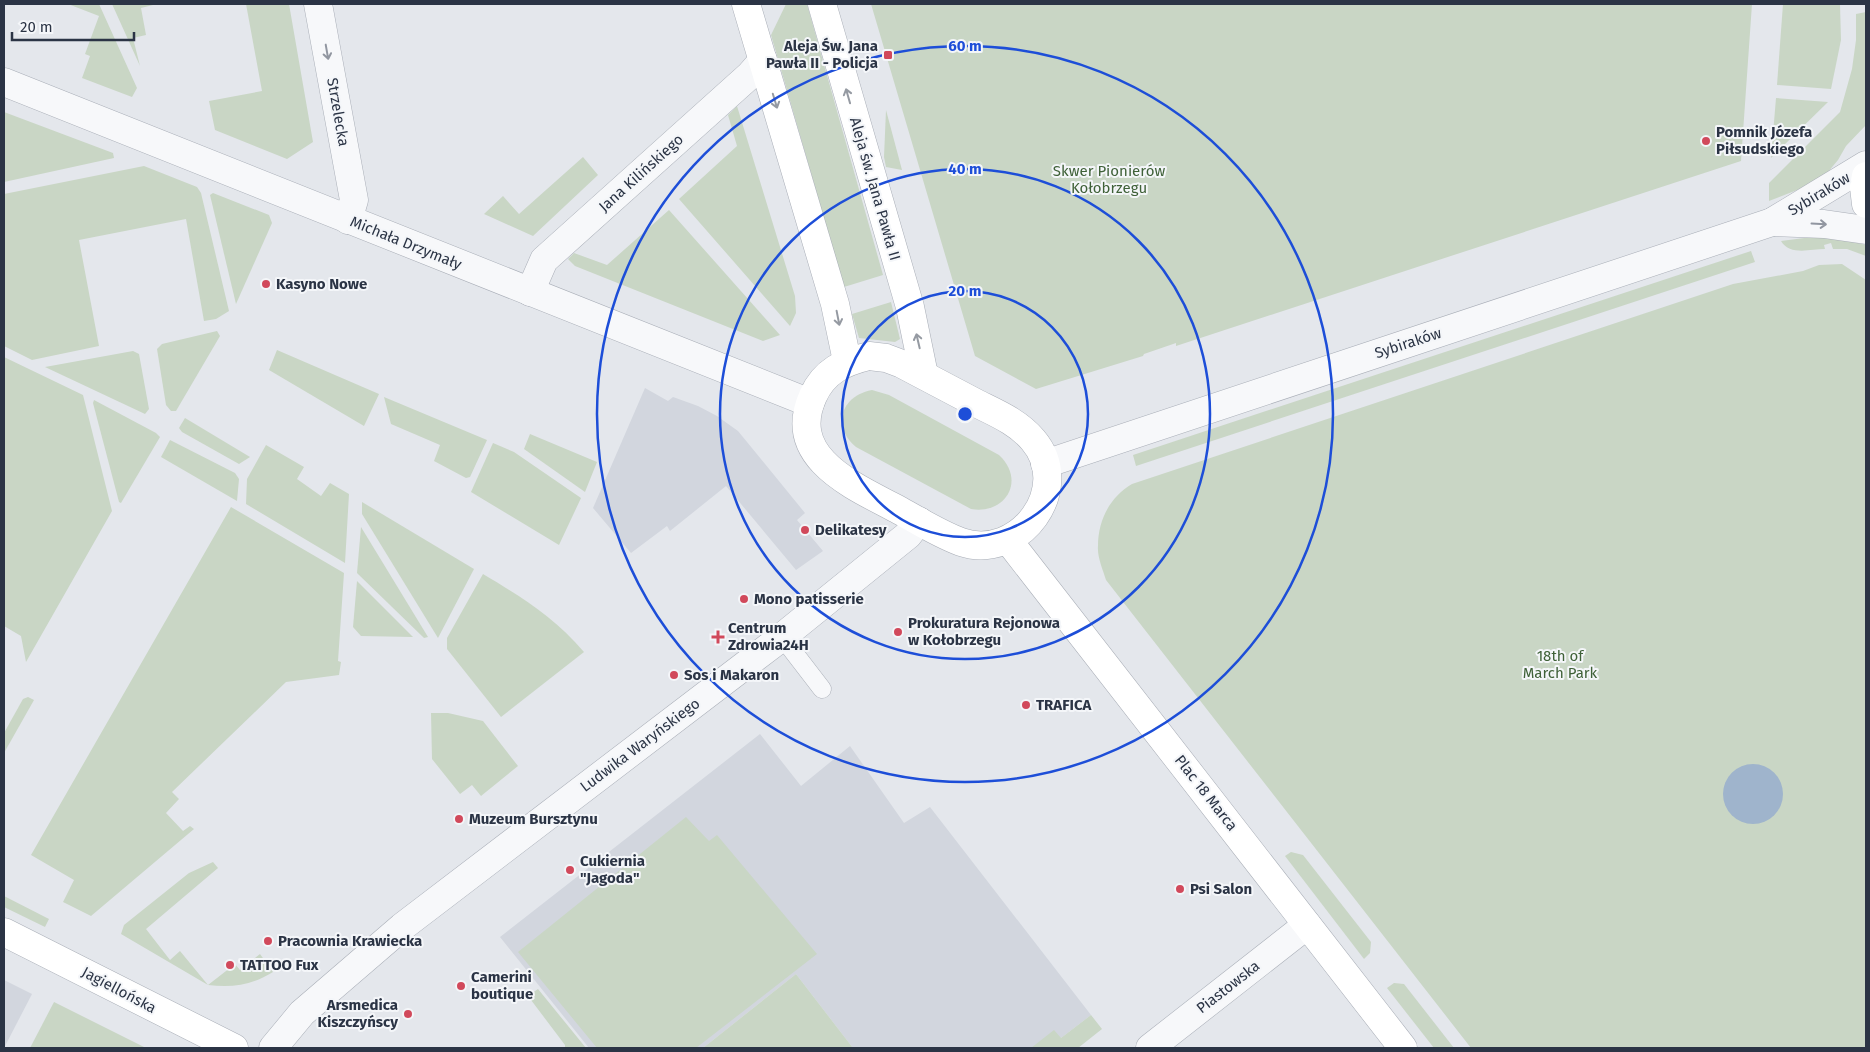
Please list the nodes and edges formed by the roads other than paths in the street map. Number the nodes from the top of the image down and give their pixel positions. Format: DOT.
graph roads {
  1 [pos="318,4"];
  2 [pos="746,4"];
  3 [pos="822,4"];
  4 [pos="763,60"];
  5 [pos="4,82"];
  6 [pos="1866,165"];
  7 [pos="1866,176"];
  8 [pos="1866,204"];
  9 [pos="348,220"];
  10 [pos="1772,222"];
  11 [pos="1866,230"];
  12 [pos="530,292"];
  13 [pos="847,361"];
  14 [pos="924,375"];
  15 [pos="810,403"];
  16 [pos="1045,464"];
  17 [pos="919,521"];
  18 [pos="1008,540"];
  19 [pos="782,637"];
  20 [pos="822,689"];
  21 [pos="1307,925"];
  22 [pos="4,932"];
  23 [pos="234,1048"];
  24 [pos="273,1048"];
  25 [pos="1150,1048"];
  26 [pos="1403,1048"];
  1 -- 9 [label="street, Strzelecka, one-way"];
  2 -- 4 [label="street"];
  14 -- 3 [label="street, Aleja św. Jana Pawła II, one-way"];
  4 -- 12 [label="street, Jana Kilińskiego"];
  4 -- 13 [label="street, one-way"];
  5 -- 9 [label="street, Michała Drzymały"];
  6 -- 10 [label="street, Sybiraków"];
  7 -- 8 [label="street"];
  9 -- 12 [label="street, Michała Drzymały"];
  10 -- 11 [label="street, Sybiraków, one-way"];
  10 -- 16 [label="street, Sybiraków"];
  12 -- 15 [label="street, Michała Drzymały"];
  13 -- 14 [label="street"];
  13 -- 15 [label="street"];
  14 -- 16 [label="street"];
  15 -- 17 [label="street"];
  16 -- 18 [label="street"];
  17 -- 18 [label="street"];
  17 -- 19 [label="street, Ludwika Waryńskiego"];
  18 -- 21 [label="street, Plac 18 Marca"];
  19 -- 20 [label="lane"];
  19 -- 24 [label="street, Ludwika Waryńskiego"];
  21 -- 25 [label="street, Piastowska"];
  21 -- 26 [label="street, Plac 18 Marca"];
  22 -- 23 [label="street, Jagiellońska"];
}
